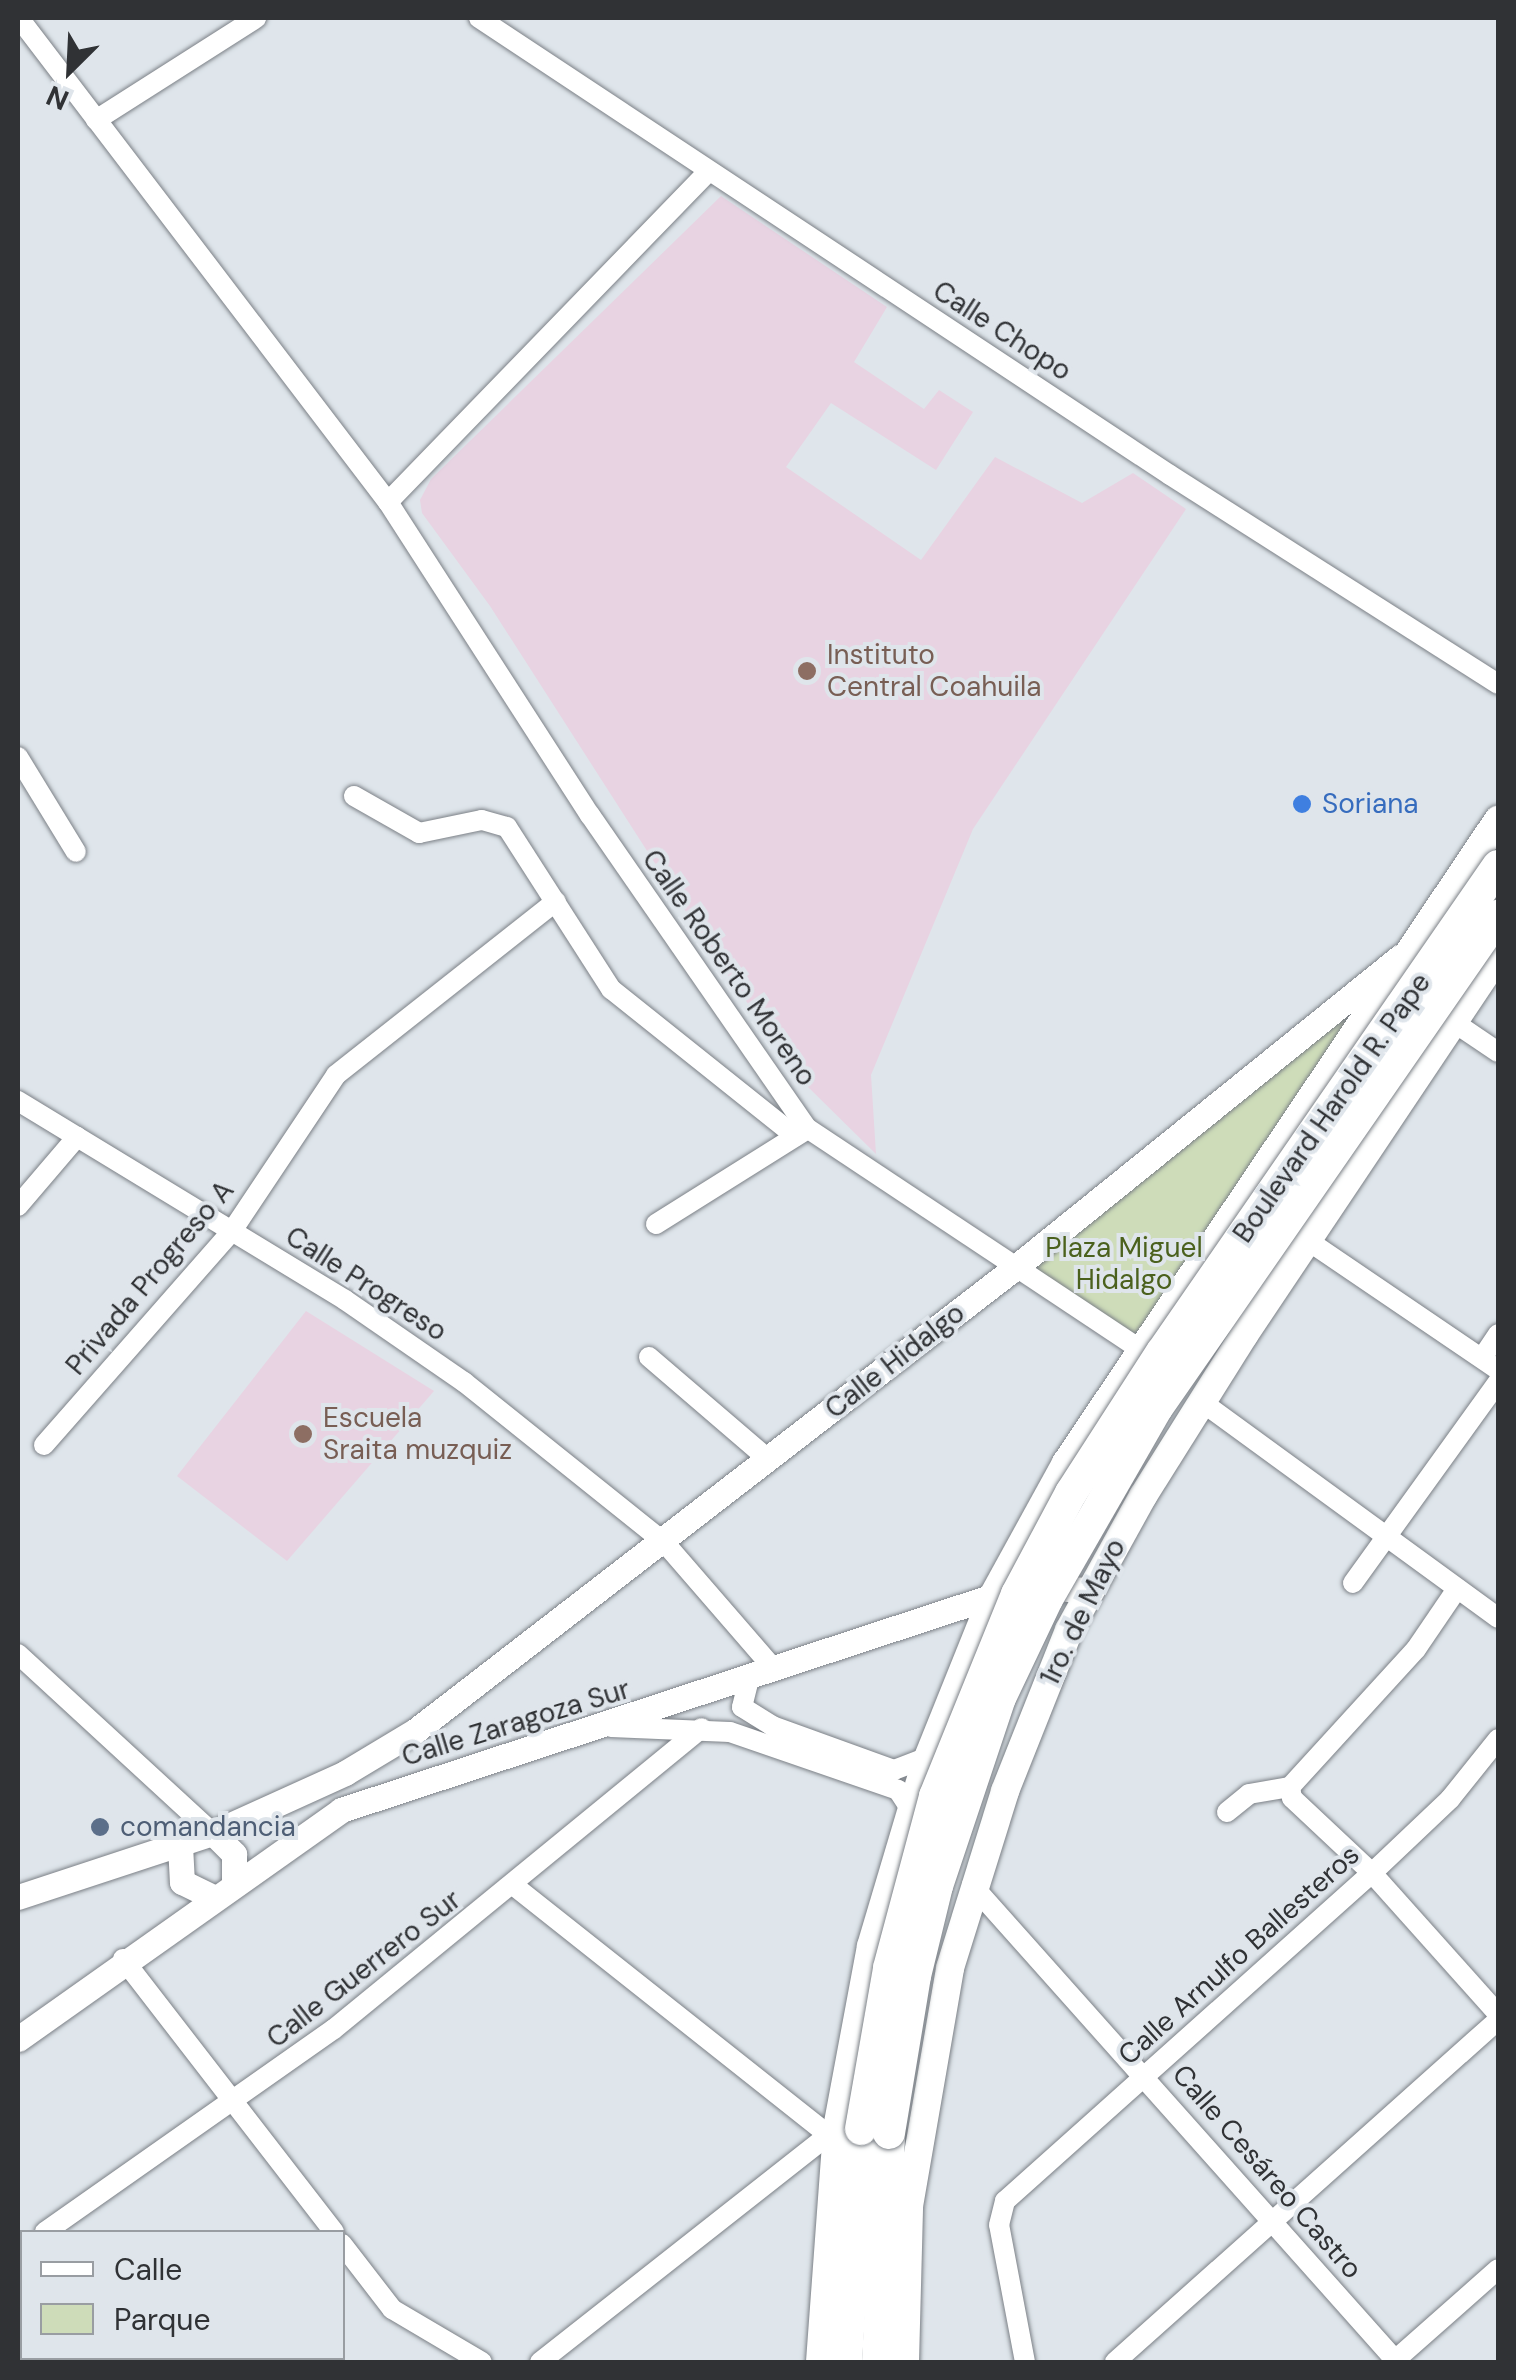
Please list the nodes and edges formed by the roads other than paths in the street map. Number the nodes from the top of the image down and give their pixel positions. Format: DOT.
graph roads {
  1 [pos="19,18"];
  2 [pos="256,18"];
  3 [pos="479,18"];
  4 [pos="96,120"];
  5 [pos="709,171"];
  6 [pos="388,502"];
  7 [pos="1498,684"];
  8 [pos="18,758"];
  9 [pos="354,796"];
  10 [pos="1498,820"];
  11 [pos="76,852"];
  12 [pos="1498,866"];
  13 [pos="556,900"];
  14 [pos="1498,916"];
  15 [pos="1419,938"];
  16 [pos="1498,954"];
  17 [pos="1455,1022"];
  18 [pos="1498,1052"];
  19 [pos="18,1101"];
  20 [pos="801,1132"];
  21 [pos="77,1137"];
  22 [pos="18,1206"];
  23 [pos="656,1224"];
  24 [pos="232,1231"];
  25 [pos="1307,1240"];
  26 [pos="1012,1270"];
  27 [pos="1498,1334"];
  28 [pos="1140,1349"];
  29 [pos="649,1357"];
  30 [pos="1490,1364"];
  31 [pos="1498,1382"];
  32 [pos="1202,1402"];
  33 [pos="44,1446"];
  34 [pos="769,1460"];
  35 [pos="1385,1538"];
  36 [pos="664,1542"];
  37 [pos="1352,1582"];
  38 [pos="1457,1589"];
  39 [pos="1089,1590"];
  40 [pos="993,1596"];
  41 [pos="1498,1618"];
  42 [pos="18,1654"];
  43 [pos="968,1658"];
  44 [pos="775,1670"];
  45 [pos="749,1679"];
  46 [pos="1045,1691"];
  47 [pos="604,1727"];
  48 [pos="702,1728"];
  49 [pos="1498,1739"];
  50 [pos="928,1757"];
  51 [pos="1290,1787"];
  52 [pos="911,1810"];
  53 [pos="1226,1812"];
  54 [pos="213,1833"];
  55 [pos="180,1845"];
  56 [pos="1372,1873"];
  57 [pos="234,1880"];
  58 [pos="512,1886"];
  59 [pos="972,1886"];
  60 [pos="211,1896"];
  61 [pos="18,1897"];
  62 [pos="123,1960"];
  63 [pos="1498,2017"];
  64 [pos="18,2040"];
  65 [pos="1147,2076"];
  66 [pos="238,2103"];
  67 [pos="854,2131"];
  68 [pos="1273,2222"];
  69 [pos="67,2226"];
  70 [pos="333,2230"];
  71 [pos="345,2248"];
  72 [pos="1498,2268"];
  73 [pos="482,2362"];
  74 [pos="540,2362"];
  75 [pos="820,2362"];
  76 [pos="846,2362"];
  77 [pos="878,2362"];
  78 [pos="905,2362"];
  79 [pos="1025,2362"];
  80 [pos="1116,2362"];
  81 [pos="1395,2362"];
  1 -- 4 [label="street, Calle Roberto Moreno"];
  2 -- 4 [label="street"];
  3 -- 5 [label="street, Calle Chopo"];
  4 -- 6 [label="street, Calle Roberto Moreno"];
  5 -- 6 [label="street"];
  5 -- 7 [label="street, Calle Chopo"];
  6 -- 20 [label="street, Calle Roberto Moreno"];
  8 -- 11 [label="street"];
  9 -- 13 [label="street"];
  10 -- 15 [label="main road"];
  12 -- 67 [label="highway, Boulevard Harold R. Pape, bridge"];
  13 -- 20 [label="street"];
  13 -- 24 [label="street, Privada Progreso A"];
  14 -- 67 [label="highway, Boulevard Harold R. Pape, bridge"];
  15 -- 26 [label="street, Calle Hidalgo"];
  15 -- 28 [label="main road"];
  16 -- 17 [label="main road, 1ro. de Mayo"];
  17 -- 18 [label="street"];
  17 -- 25 [label="main road, 1ro. de Mayo"];
  19 -- 21 [label="street, Calle Progreso"];
  20 -- 23 [label="street"];
  20 -- 26 [label="street, Calle Roberto Moreno"];
  21 -- 22 [label="street"];
  21 -- 24 [label="street, Calle Progreso"];
  24 -- 33 [label="street, Privada Progreso A"];
  24 -- 36 [label="street, Calle Progreso"];
  25 -- 30 [label="street"];
  25 -- 32 [label="main road, 1ro. de Mayo"];
  26 -- 28 [label="street, Calle Roberto Moreno"];
  26 -- 34 [label="street, Calle Hidalgo"];
  27 -- 30 [label="street"];
  28 -- 40 [label="main road"];
  29 -- 34 [label="street"];
  31 -- 35 [label="street"];
  32 -- 35 [label="street"];
  32 -- 39 [label="main road, 1ro. de Mayo"];
  34 -- 36 [label="street, Calle Hidalgo"];
  35 -- 37 [label="street"];
  35 -- 38 [label="street"];
  36 -- 44 [label="street, Calle Progreso"];
  36 -- 54 [label="street, Calle Hidalgo"];
  38 -- 41 [label="street"];
  38 -- 51 [label="street"];
  39 -- 40 [label="street, Calle Zaragoza Sur"];
  39 -- 46 [label="main road, 1ro. de Mayo"];
  40 -- 43 [label="main road"];
  40 -- 44 [label="street, Calle Zaragoza Sur"];
  42 -- 54 [label="street"];
  43 -- 46 [label="main road"];
  43 -- 50 [label="main road"];
  44 -- 45 [label="street, Calle Zaragoza Sur"];
  45 -- 47 [label="street, Calle Zaragoza Sur"];
  45 -- 50 [label="street"];
  46 -- 59 [label="main road, 1ro. de Mayo"];
  47 -- 48 [label="street"];
  47 -- 57 [label="street, Calle Zaragoza Sur"];
  48 -- 52 [label="street"];
  48 -- 58 [label="street, Calle Guerrero Sur"];
  49 -- 56 [label="street, Calle Arnulfo Ballesteros"];
  50 -- 52 [label="main road"];
  51 -- 53 [label="street"];
  51 -- 56 [label="street"];
  52 -- 67 [label="main road"];
  54 -- 55 [label="street"];
  54 -- 57 [label="street"];
  55 -- 60 [label="street"];
  55 -- 61 [label="street"];
  56 -- 63 [label="street"];
  56 -- 65 [label="street, Calle Arnulfo Ballesteros"];
  57 -- 60 [label="street, Calle Zaragoza Sur"];
  58 -- 66 [label="street, Calle Guerrero Sur"];
  58 -- 67 [label="street"];
  59 -- 65 [label="street, Calle Cesáreo Castro"];
  59 -- 78 [label="main road, 1ro. de Mayo"];
  60 -- 62 [label="street, Calle Zaragoza Sur"];
  62 -- 64 [label="street, Calle Zaragoza Sur"];
  62 -- 66 [label="street"];
  63 -- 68 [label="street"];
  65 -- 68 [label="street, Calle Cesáreo Castro"];
  65 -- 79 [label="street, Calle Arnulfo Ballesteros"];
  66 -- 69 [label="street, Calle Guerrero Sur"];
  66 -- 70 [label="street"];
  67 -- 74 [label="street"];
  67 -- 75 [label="main road"];
  67 -- 76 [label="highway, Boulevard Harold R. Pape"];
  67 -- 77 [label="highway, Boulevard Harold R. Pape"];
  68 -- 80 [label="street"];
  68 -- 81 [label="street, Calle Cesáreo Castro"];
  71 -- 73 [label="street"];
  72 -- 81 [label="street"];
}
